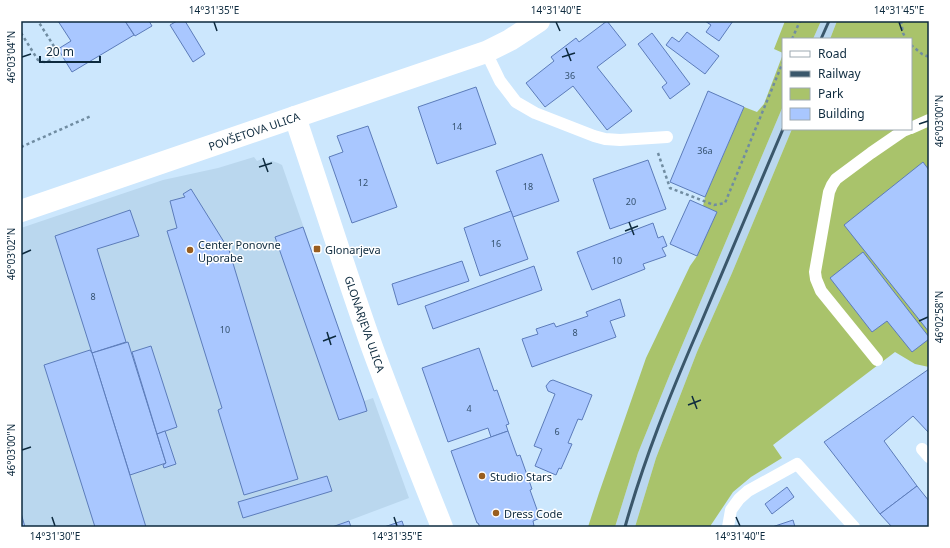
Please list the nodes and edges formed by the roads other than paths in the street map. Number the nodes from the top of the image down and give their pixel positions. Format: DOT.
graph roads {
  1 [pos="539,21"];
  2 [pos="486,52"];
  3 [pos="295,118"];
  4 [pos="929,120"];
  5 [pos="912,128"];
  6 [pos="906,130"];
  7 [pos="667,137"];
  8 [pos="21,211"];
  9 [pos="877,360"];
  10 [pos="442,527"];
  11 [pos="728,527"];
  12 [pos="854,527"];
  1 -- 2 [label="street, POVŠETOVA ULICA"];
  2 -- 3 [label="street, POVŠETOVA ULICA"];
  2 -- 7 [label="lane"];
  3 -- 8 [label="street, POVŠETOVA ULICA"];
  3 -- 10 [label="street, GLONARJEVA ULICA"];
  4 -- 5 [label="lane"];
  6 -- 9 [label="lane"];
  11 -- 12 [label="lane"];
}
